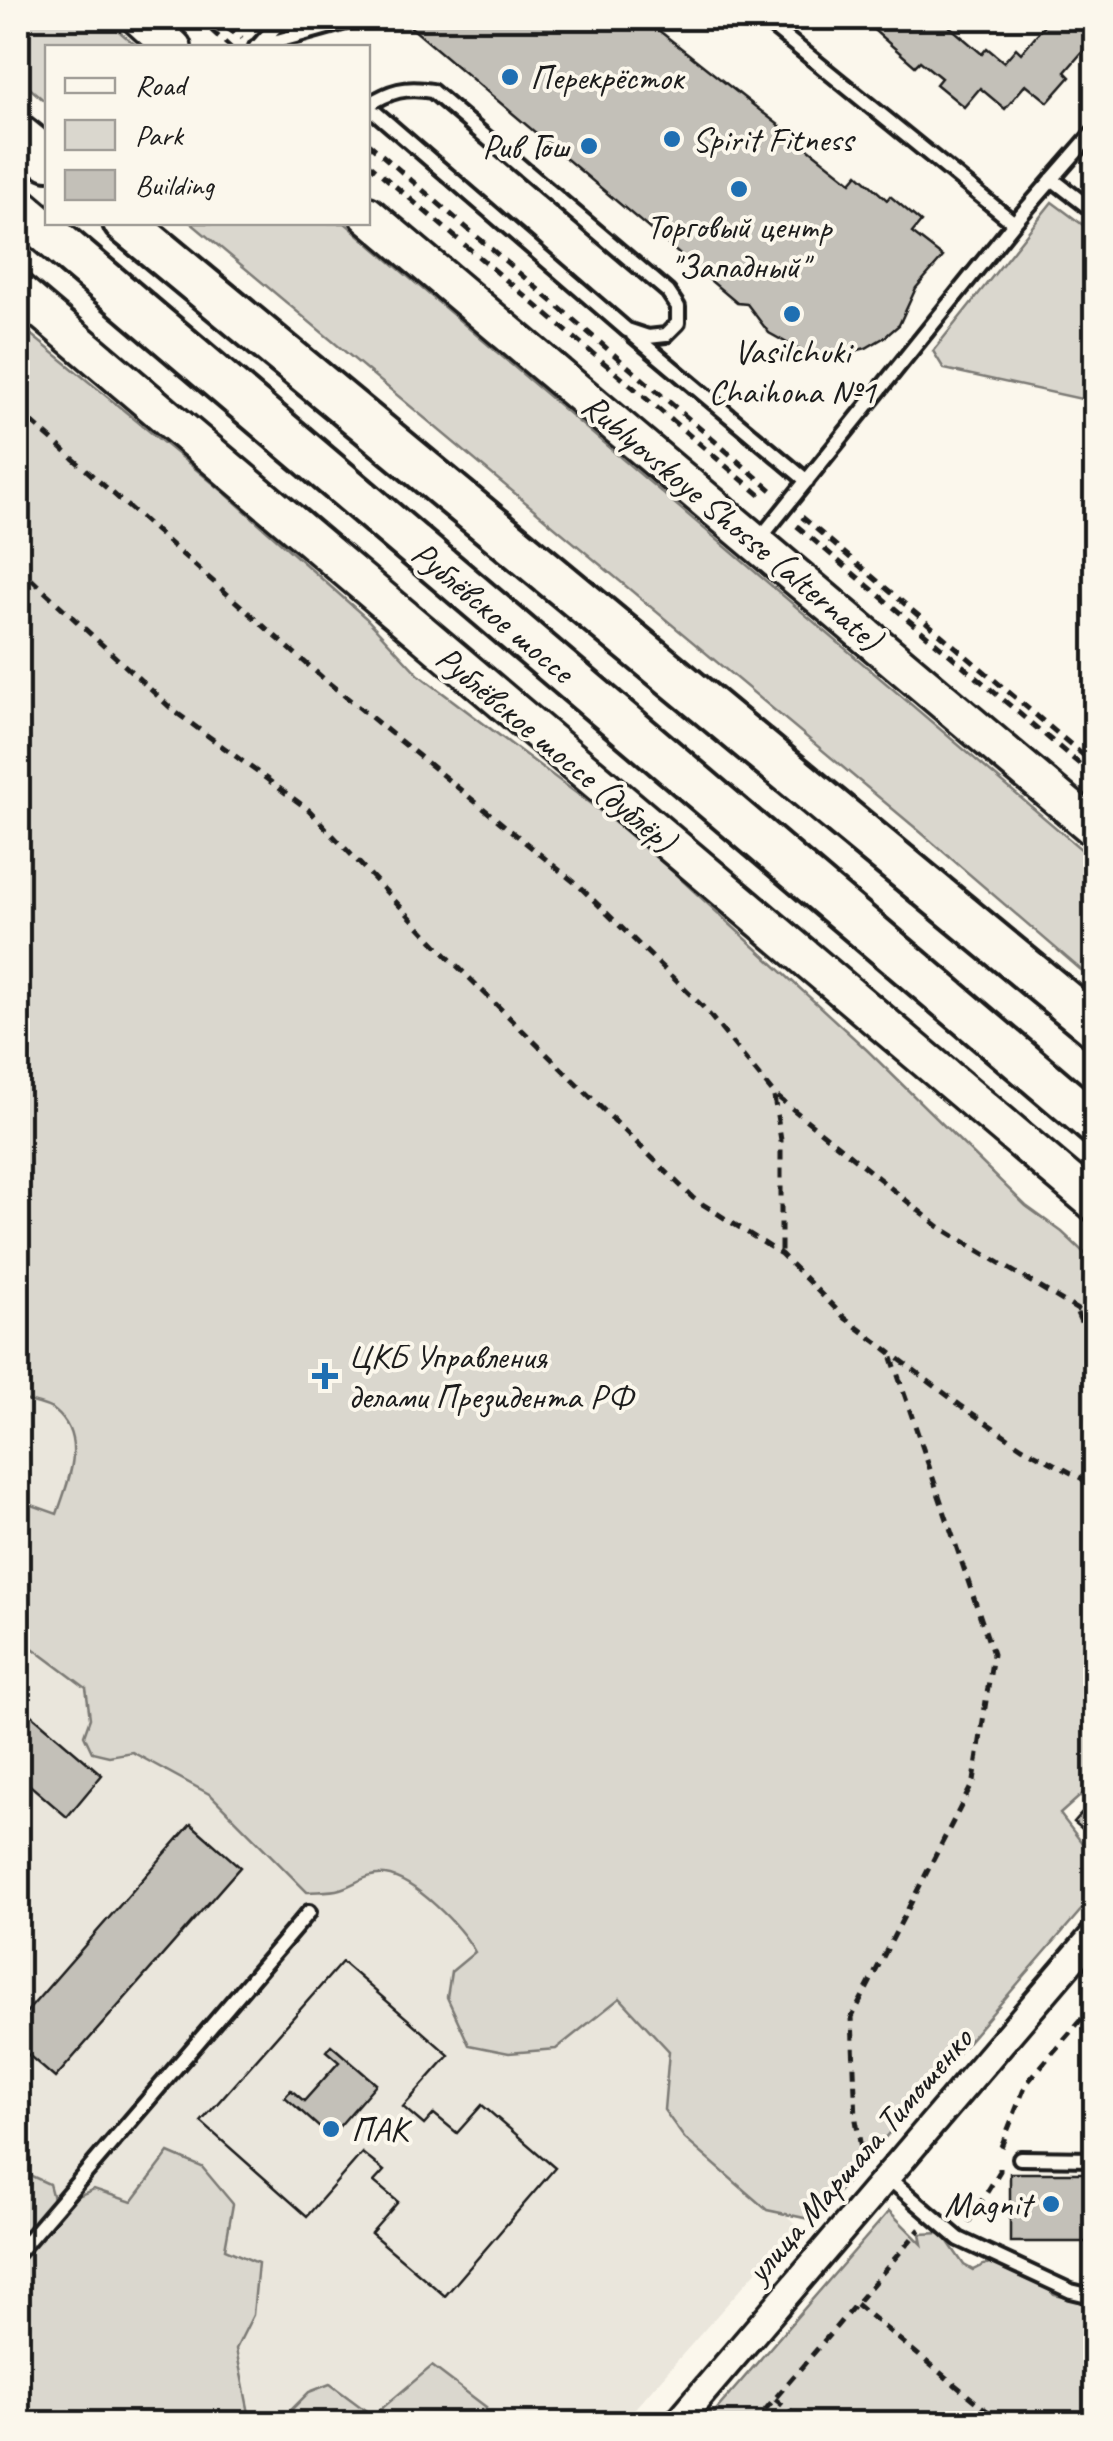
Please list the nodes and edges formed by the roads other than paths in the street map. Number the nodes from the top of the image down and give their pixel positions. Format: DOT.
graph roads {
  1 [pos="140,18"];
  2 [pos="283,18"];
  3 [pos="360,18"];
  4 [pos="762,18"];
  5 [pos="170,45"];
  6 [pos="258,45"];
  7 [pos="263,45"];
  8 [pos="370,106"];
  9 [pos="370,109"];
  10 [pos="1096,128"];
  11 [pos="18,134"];
  12 [pos="45,156"];
  13 [pos="1052,179"];
  14 [pos="18,208"];
  15 [pos="1096,213"];
  16 [pos="370,218"];
  17 [pos="1014,223"];
  18 [pos="128,225"];
  19 [pos="18,292"];
  20 [pos="627,330"];
  21 [pos="807,481"];
  22 [pos="756,542"];
  23 [pos="1096,830"];
  24 [pos="1096,1028"];
  25 [pos="1096,1126"];
  26 [pos="1096,1204"];
  27 [pos="309,1912"];
  28 [pos="1096,1932"];
  29 [pos="1020,2158"];
  30 [pos="1096,2159"];
  31 [pos="876,2173"];
  32 [pos="18,2252"];
  33 [pos="1096,2298"];
  34 [pos="676,2424"];
  1 -- 5 [label="main road"];
  2 -- 6 [label="lane"];
  3 -- 7 [label="lane"];
  4 -- 17 [label="lane"];
  8 -- 20 [label="lane"];
  9 -- 20 [label="lane"];
  10 -- 13 [label="lane"];
  11 -- 12 [label="main road"];
  13 -- 15 [label="lane"];
  13 -- 17 [label="lane"];
  14 -- 25 [label="main road, Рублёвское шоссе"];
  16 -- 22 [label="main road, Rublyovskoye Shosse (alternate)"];
  17 -- 21 [label="lane"];
  18 -- 24 [label="main road, Рублёвское шоссе"];
  19 -- 26 [label="main road, Рублёвское шоссе (дублёр)"];
  20 -- 21 [label="lane"];
  21 -- 22 [label="lane"];
  22 -- 23 [label="main road, Rublyovskoye Shosse (alternate)"];
  27 -- 32 [label="lane"];
  28 -- 31 [label="street, улица Маршала Тимошенко"];
  29 -- 30 [label="lane"];
  31 -- 33 [label="lane"];
  31 -- 34 [label="street, улица Маршала Тимошенко"];
}
